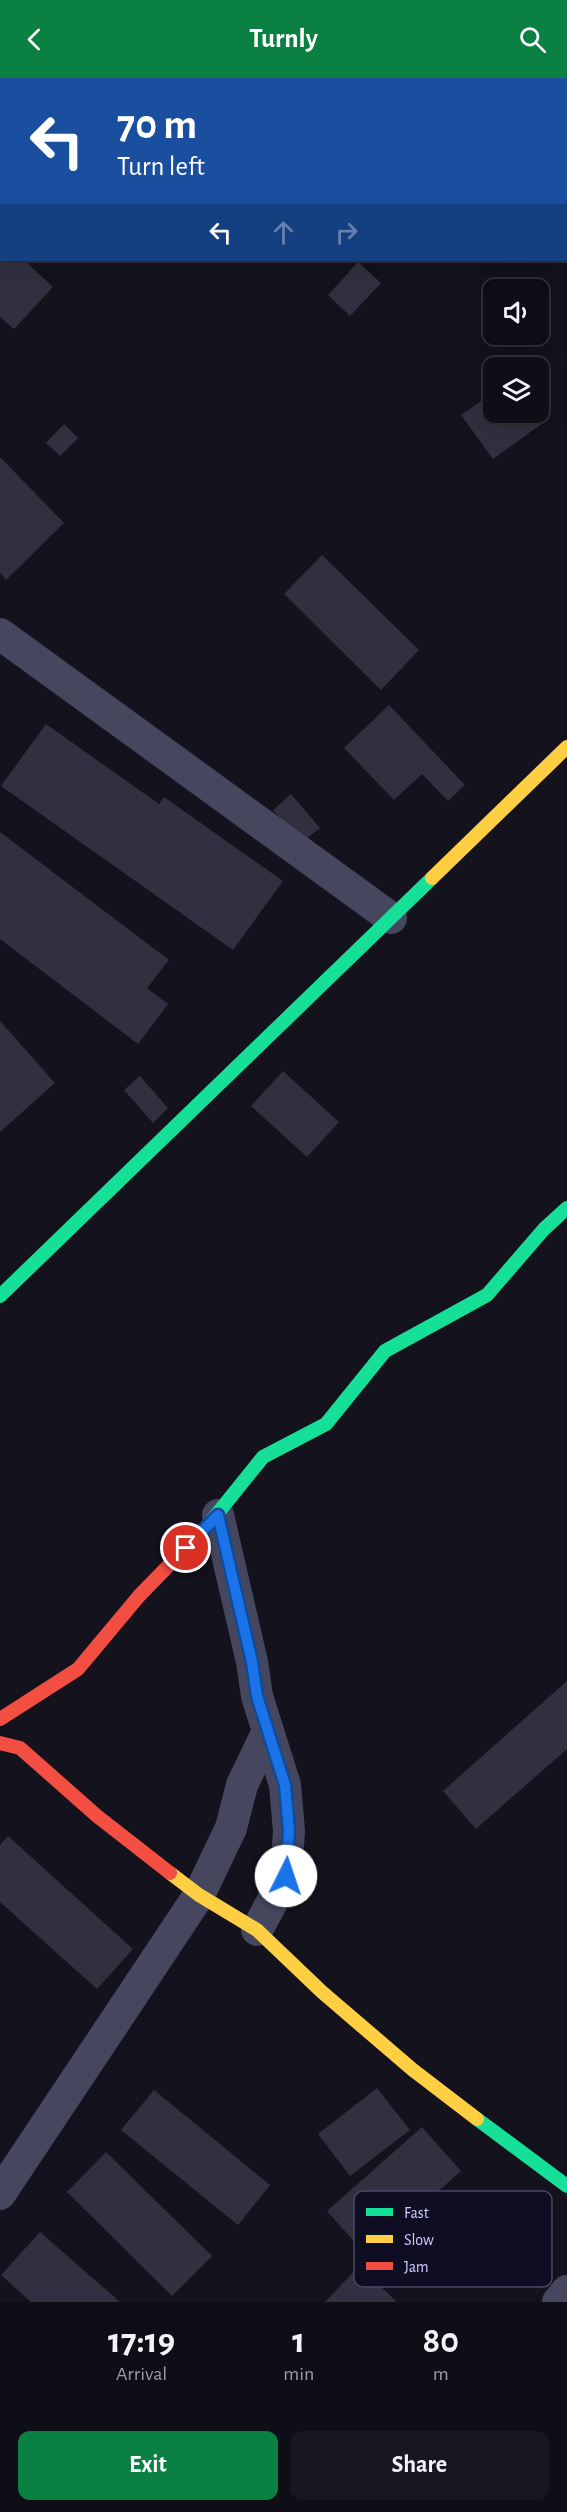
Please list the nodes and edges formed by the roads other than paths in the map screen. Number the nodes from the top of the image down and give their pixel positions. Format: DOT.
graph roads {
  1 [pos="0,634"];
  2 [pos="567,747"];
  3 [pos="391,918"];
  4 [pos="567,1208"];
  5 [pos="0,1296"];
  6 [pos="218,1515"];
  7 [pos="0,1719"];
  8 [pos="267,1733"];
  9 [pos="0,1743"];
  10 [pos="199,1895"];
  11 [pos="257,1930"];
  12 [pos="567,2186"];
  13 [pos="0,2194"];
  14 [pos="567,2291"];
  15 [pos="558,2302"];
  1 -- 3 [label="street"];
  2 -- 3 [label="street"];
  3 -- 5 [label="street"];
  4 -- 6 [label="street"];
  6 -- 7 [label="street"];
  6 -- 8 [label="street"];
  8 -- 10 [label="street"];
  8 -- 11 [label="street"];
  9 -- 10 [label="street"];
  10 -- 11 [label="street"];
  10 -- 13 [label="street"];
  11 -- 12 [label="street"];
  14 -- 15 [label="street"];
}
